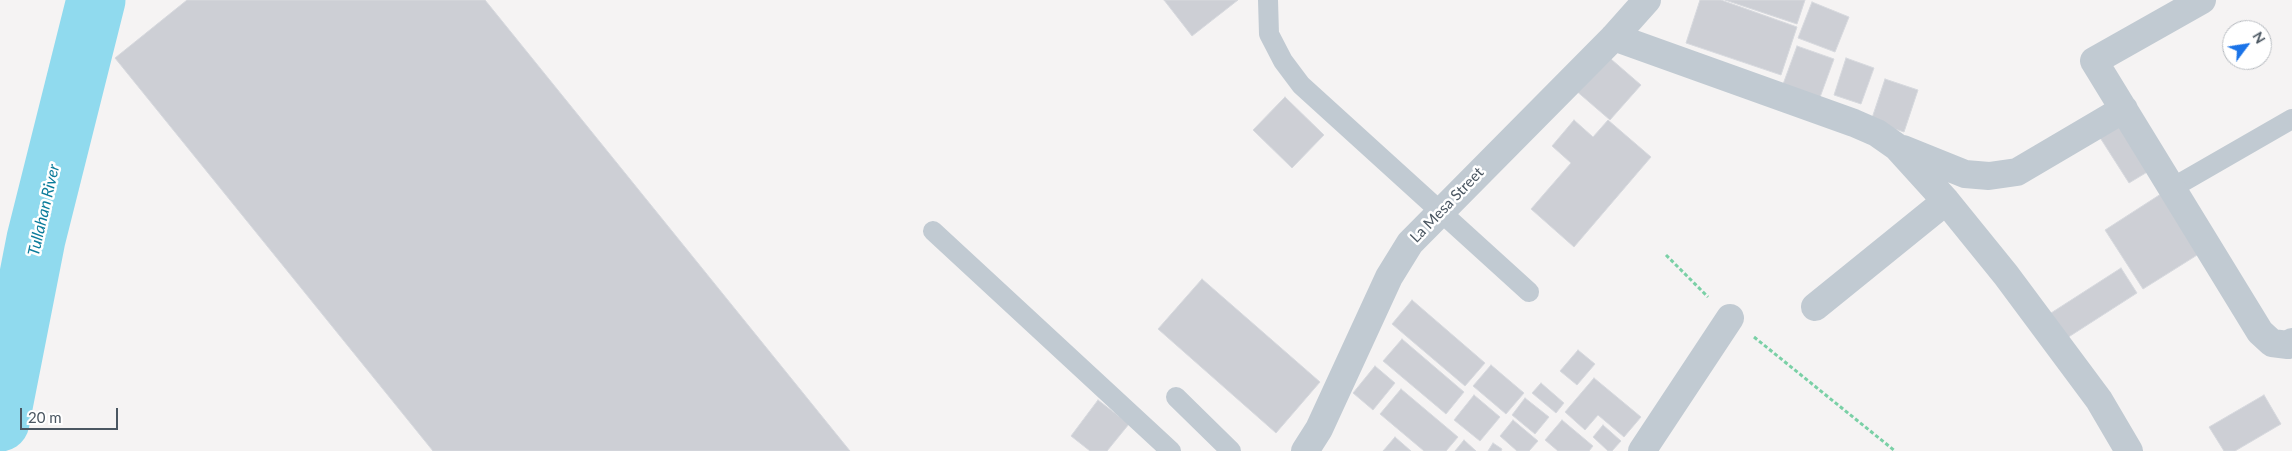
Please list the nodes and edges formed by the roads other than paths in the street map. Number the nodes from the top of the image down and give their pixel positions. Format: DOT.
graph roads {
  1 [pos="1268,0"];
  2 [pos="1647,0"];
  3 [pos="2202,0"];
  4 [pos="1614,37"];
  5 [pos="2124,109"];
  6 [pos="2292,119"];
  7 [pos="1897,147"];
  8 [pos="2172,188"];
  9 [pos="1946,201"];
  10 [pos="1440,211"];
  11 [pos="933,231"];
  12 [pos="1529,292"];
  13 [pos="1815,307"];
  14 [pos="1730,318"];
  15 [pos="2292,342"];
  16 [pos="1176,397"];
  17 [pos="1171,451"];
  18 [pos="1231,451"];
  19 [pos="1305,451"];
  20 [pos="1642,451"];
  21 [pos="2129,451"];
  1 -- 10 [label="lane"];
  2 -- 4 [label="street, La Mesa Street"];
  3 -- 5 [label="street"];
  4 -- 7 [label="street"];
  4 -- 10 [label="street, La Mesa Street"];
  5 -- 7 [label="street"];
  5 -- 8 [label="street"];
  6 -- 8 [label="lane"];
  7 -- 9 [label="street"];
  8 -- 15 [label="street"];
  9 -- 13 [label="street"];
  9 -- 21 [label="street"];
  10 -- 12 [label="lane"];
  10 -- 19 [label="street, La Mesa Street"];
  11 -- 17 [label="lane"];
  14 -- 20 [label="street"];
  16 -- 18 [label="lane"];
}
